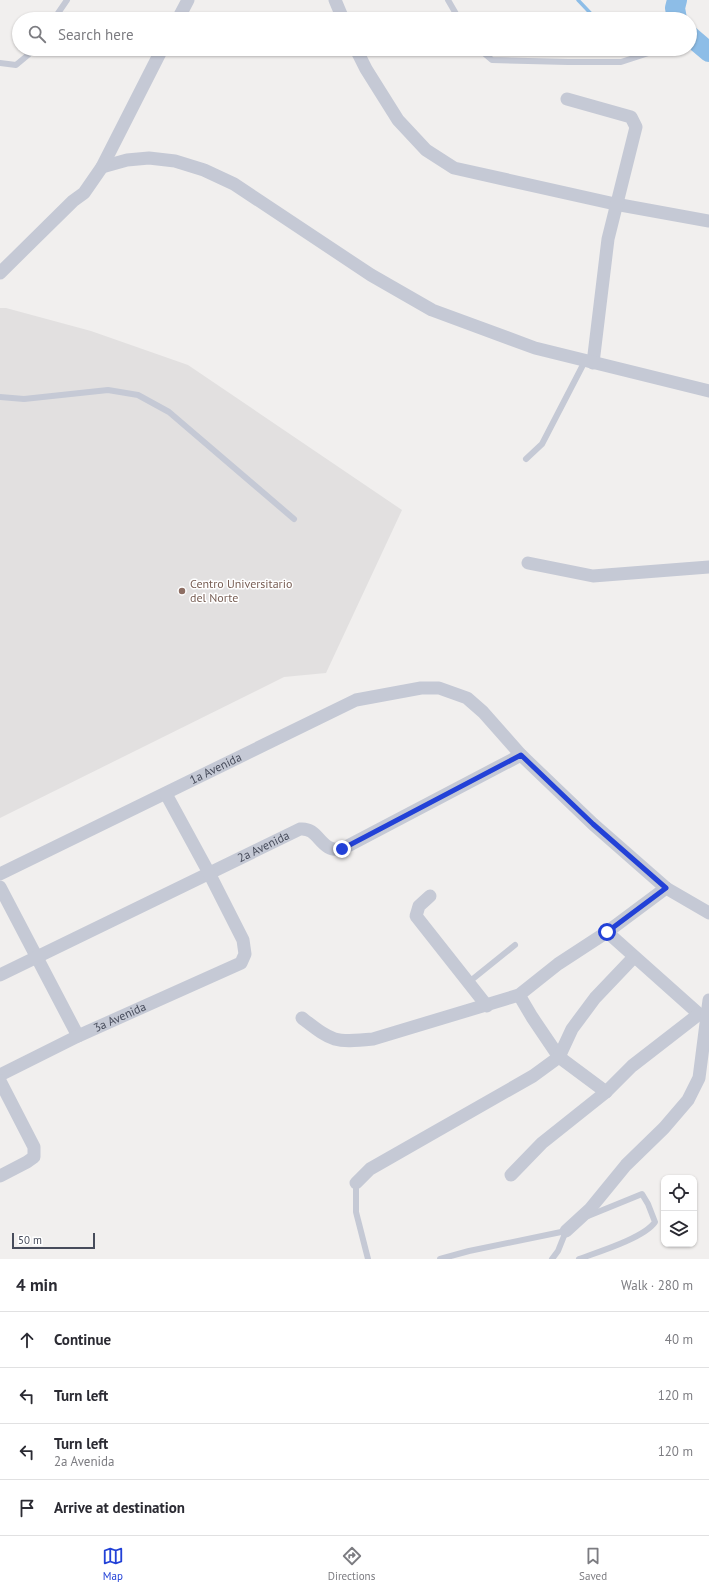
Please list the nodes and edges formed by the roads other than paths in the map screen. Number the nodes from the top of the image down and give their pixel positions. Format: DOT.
graph roads {
  1 [pos="67,0"];
  2 [pos="188,0"];
  3 [pos="335,0"];
  4 [pos="448,0"];
  5 [pos="59,12"];
  6 [pos="182,12"];
  7 [pos="340,12"];
  8 [pos="455,12"];
  9 [pos="26,56"];
  10 [pos="158,56"];
  11 [pos="360,56"];
  12 [pos="487,56"];
  13 [pos="640,56"];
  14 [pos="0,63"];
  15 [pos="567,99"];
  16 [pos="102,167"];
  17 [pos="615,204"];
  18 [pos="709,221"];
  19 [pos="0,273"];
  20 [pos="589,362"];
  21 [pos="709,391"];
  22 [pos="0,397"];
  23 [pos="526,459"];
  24 [pos="294,519"];
  25 [pos="528,563"];
  26 [pos="709,567"];
  27 [pos="521,755"];
  28 [pos="166,794"];
  29 [pos="209,873"];
  30 [pos="0,874"];
  31 [pos="0,887"];
  32 [pos="666,888"];
  33 [pos="430,896"];
  34 [pos="709,913"];
  35 [pos="607,932"];
  36 [pos="515,945"];
  37 [pos="36,957"];
  38 [pos="634,957"];
  39 [pos="0,975"];
  40 [pos="469,982"];
  41 [pos="519,994"];
  42 [pos="709,1000"];
  43 [pos="487,1006"];
  44 [pos="702,1015"];
  45 [pos="302,1018"];
  46 [pos="78,1036"];
  47 [pos="559,1057"];
  48 [pos="0,1075"];
  49 [pos="0,1082"];
  50 [pos="606,1092"];
  51 [pos="511,1175"];
  52 [pos="0,1176"];
  53 [pos="356,1183"];
  54 [pos="578,1220"];
  55 [pos="566,1231"];
  56 [pos="368,1259"];
  57 [pos="440,1259"];
  58 [pos="552,1259"];
  59 [pos="579,1259"];
  1 -- 5 [label="lane"];
  2 -- 6 [label="street"];
  3 -- 7 [label="street"];
  4 -- 8 [label="lane"];
  9 -- 14 [label="lane"];
  10 -- 16 [label="street"];
  11 -- 17 [label="street"];
  12 -- 13 [label="lane"];
  15 -- 17 [label="street"];
  16 -- 19 [label="street"];
  16 -- 20 [label="street"];
  17 -- 18 [label="street"];
  17 -- 20 [label="street"];
  20 -- 21 [label="street"];
  20 -- 23 [label="lane"];
  22 -- 24 [label="lane"];
  25 -- 26 [label="street"];
  27 -- 28 [label="street, 1a Avenida"];
  27 -- 29 [label="street, 2a Avenida"];
  27 -- 32 [label="street"];
  28 -- 29 [label="street"];
  28 -- 30 [label="street, 1a Avenida"];
  29 -- 37 [label="street, 2a Avenida"];
  29 -- 46 [label="street, 3a Avenida"];
  31 -- 37 [label="street"];
  32 -- 34 [label="street"];
  32 -- 35 [label="street"];
  33 -- 40 [label="street"];
  35 -- 38 [label="street"];
  35 -- 41 [label="street"];
  36 -- 40 [label="lane"];
  37 -- 39 [label="street, 2a Avenida"];
  37 -- 46 [label="street"];
  38 -- 44 [label="street"];
  38 -- 47 [label="street"];
  40 -- 43 [label="street"];
  41 -- 43 [label="street"];
  41 -- 47 [label="street"];
  42 -- 44 [label="street"];
  43 -- 45 [label="street"];
  44 -- 50 [label="street"];
  44 -- 54 [label="street"];
  46 -- 48 [label="street, 3a Avenida"];
  47 -- 50 [label="street"];
  47 -- 53 [label="street"];
  49 -- 52 [label="street"];
  50 -- 51 [label="street"];
  53 -- 56 [label="lane"];
  54 -- 55 [label="street"];
  54 -- 59 [label="lane"];
  55 -- 57 [label="lane"];
  55 -- 58 [label="lane"];
}
